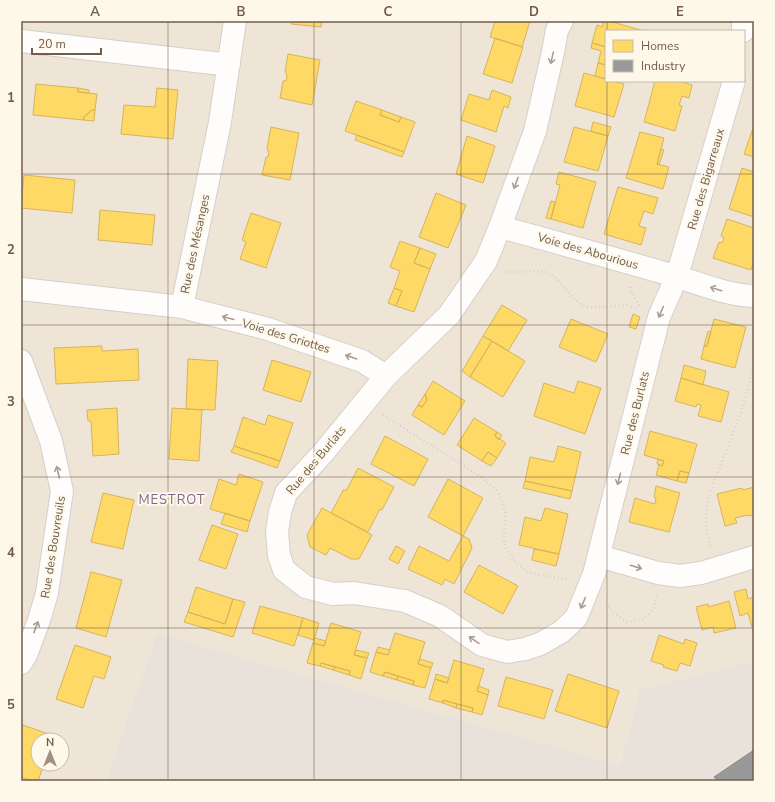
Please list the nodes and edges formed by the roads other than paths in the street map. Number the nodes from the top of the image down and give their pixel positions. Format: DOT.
graph roads {
  1 [pos="235,21"];
  2 [pos="562,21"];
  3 [pos="21,40"];
  4 [pos="229,64"];
  5 [pos="734,82"];
  6 [pos="500,227"];
  7 [pos="677,276"];
  8 [pos="21,290"];
  9 [pos="754,296"];
  10 [pos="182,307"];
  11 [pos="21,361"];
  12 [pos="386,376"];
  13 [pos="599,556"];
  14 [pos="754,557"];
  15 [pos="21,663"];
  1 -- 4 [label="street, Rue des Mésanges"];
  2 -- 6 [label="street, Rue des Burlats, one-way"];
  3 -- 4 [label="street"];
  4 -- 10 [label="street, Rue des Mésanges"];
  5 -- 7 [label="street, Rue des Bigarreaux"];
  6 -- 7 [label="street, Voie des Abourious"];
  6 -- 12 [label="street, Rue des Burlats"];
  9 -- 7 [label="street, Voie des Abourious, one-way"];
  7 -- 13 [label="street, Rue des Burlats, one-way"];
  8 -- 10 [label="street, Rue des Mésanges"];
  12 -- 10 [label="street, Voie des Griottes, one-way"];
  15 -- 11 [label="street, Rue des Bouvreuils, one-way"];
  13 -- 12 [label="street, Rue des Burlats, one-way"];
  13 -- 14 [label="street, one-way"];
}
